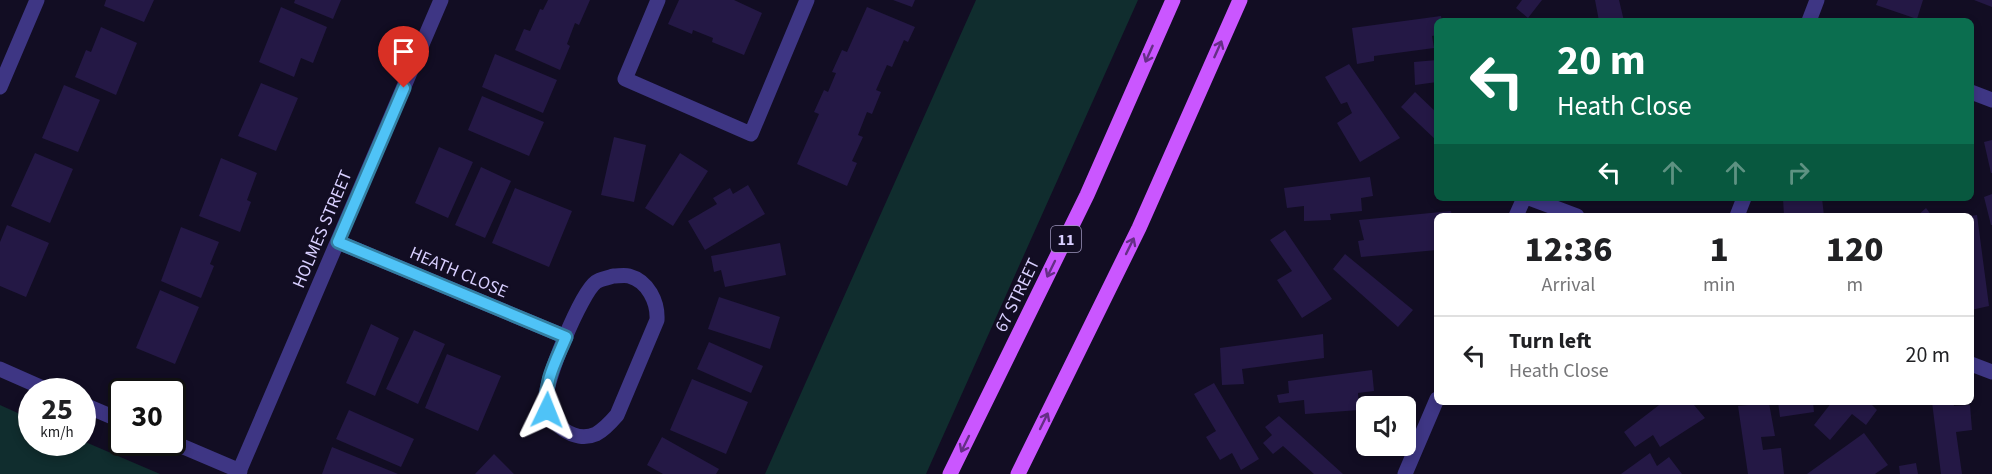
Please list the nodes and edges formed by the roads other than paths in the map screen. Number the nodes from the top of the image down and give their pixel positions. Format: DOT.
graph roads {
  1 [pos="37,0"];
  2 [pos="441,0"];
  3 [pos="658,0"];
  4 [pos="807,0"];
  5 [pos="1173,0"];
  6 [pos="1240,0"];
  7 [pos="1817,0"];
  8 [pos="1810,18"];
  9 [pos="0,87"];
  10 [pos="1974,93"];
  11 [pos="1992,100"];
  12 [pos="1537,201"];
  13 [pos="1568,213"];
  14 [pos="338,242"];
  15 [pos="566,337"];
  16 [pos="1974,365"];
  17 [pos="0,369"];
  18 [pos="1992,372"];
  19 [pos="20,378"];
  20 [pos="1434,405"];
  21 [pos="186,448"];
  22 [pos="239,472"];
  23 [pos="950,474"];
  24 [pos="1018,474"];
  25 [pos="1405,474"];
  1 -- 9 [label="street"];
  2 -- 14 [label="street, HOLMES STREET"];
  3 -- 4 [label="street"];
  5 -- 23 [label="main road, 67 STREET / 11, one-way"];
  24 -- 6 [label="main road, one-way"];
  7 -- 8 [label="street"];
  10 -- 11 [label="street"];
  12 -- 13 [label="street"];
  14 -- 15 [label="street, HEATH CLOSE"];
  14 -- 22 [label="street, HOLMES STREET"];
  15 -- 15 [label="street"];
  16 -- 18 [label="street"];
  17 -- 19 [label="street"];
  20 -- 25 [label="street"];
  21 -- 22 [label="street"];
}
